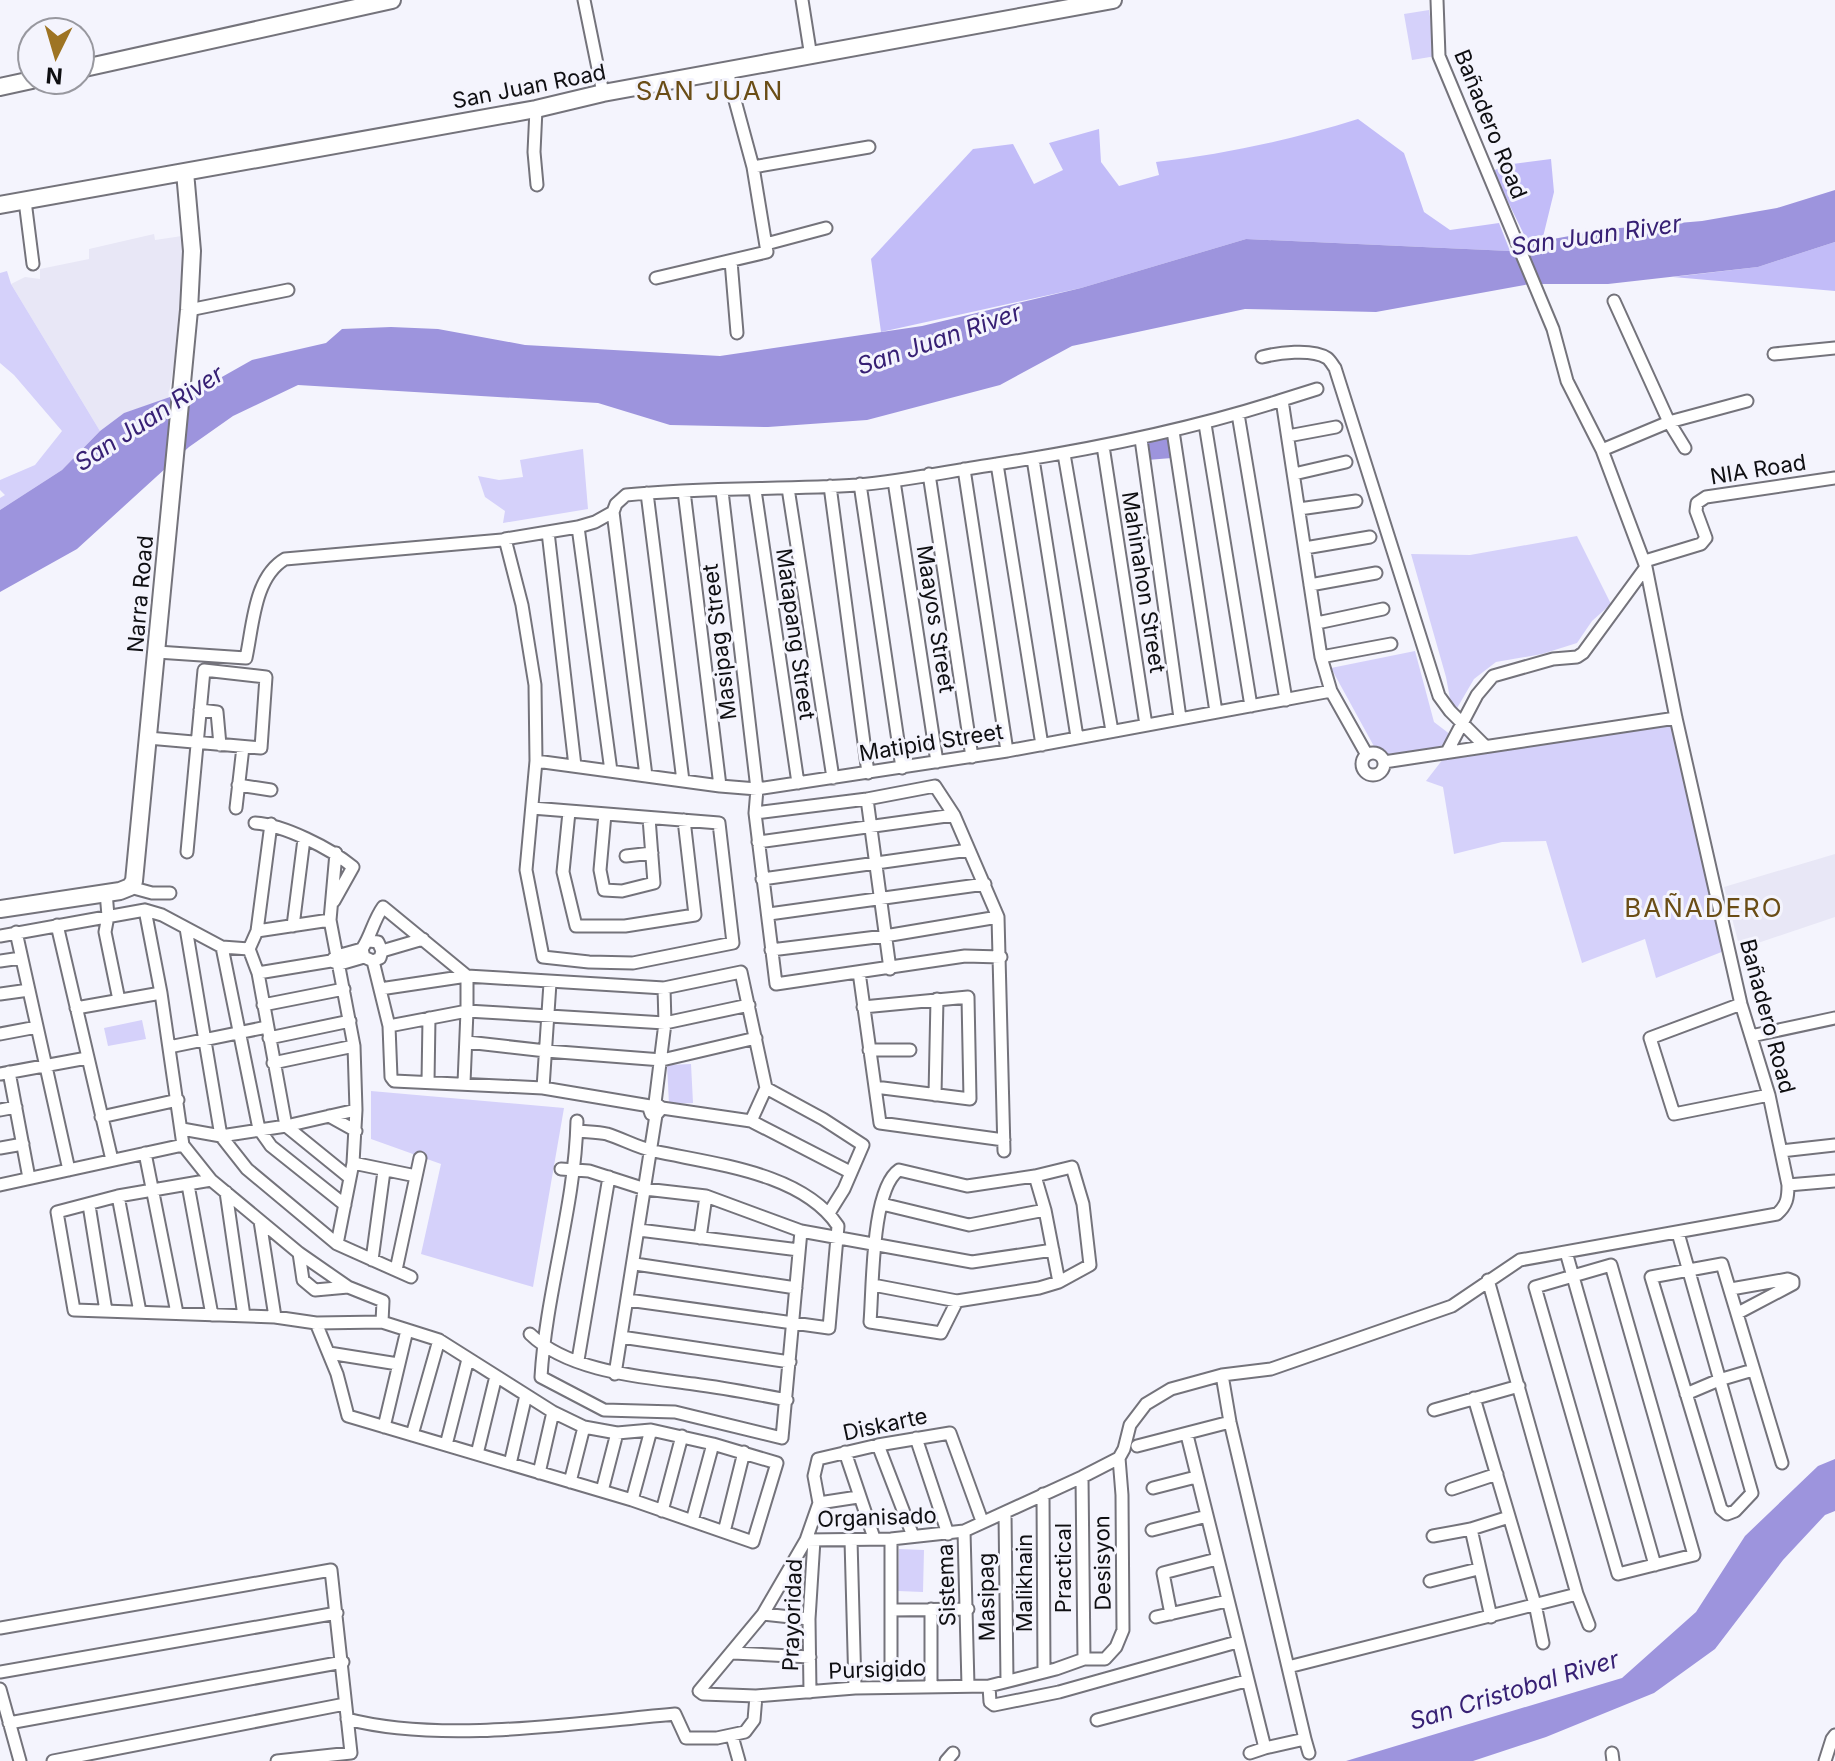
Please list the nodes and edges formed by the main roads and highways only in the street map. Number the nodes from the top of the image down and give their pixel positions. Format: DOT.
graph roads {
  1 [pos="392,0"];
  2 [pos="1113,0"];
  3 [pos="96,65"];
  4 [pos="185,172"];
  5 [pos="0,205"];
  6 [pos="0,909"];
  1 -- 3 [label="main road"];
  2 -- 4 [label="main road, San Juan Road"];
  4 -- 5 [label="main road, San Juan Road"];
  4 -- 6 [label="main road, Narra Road"];
}
